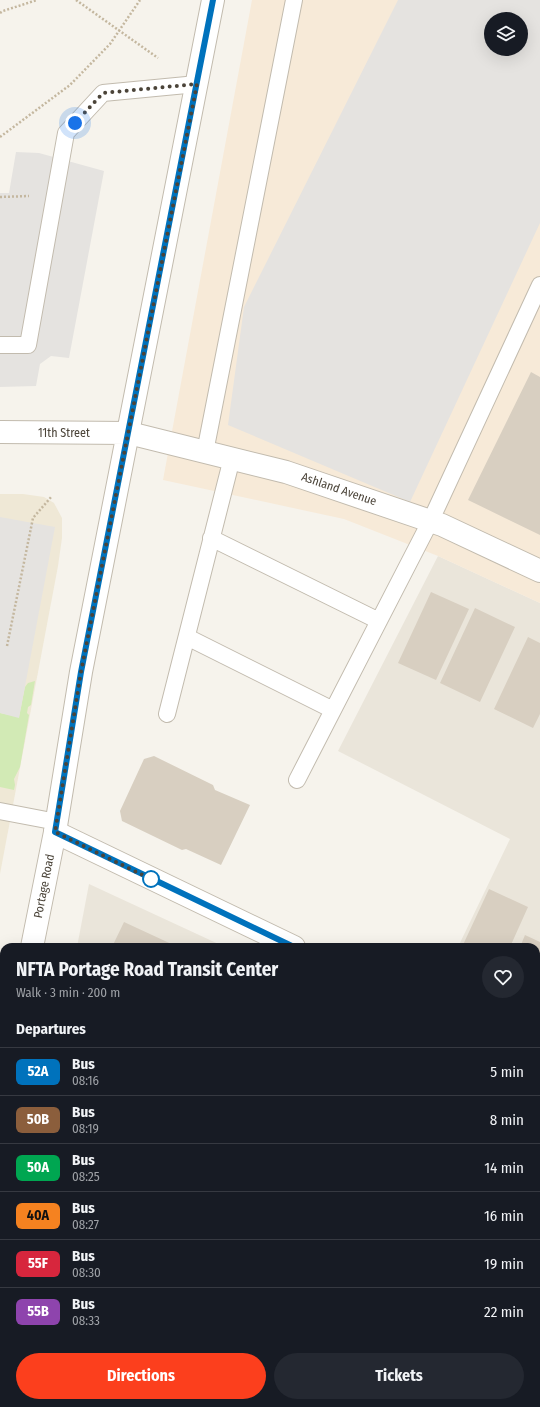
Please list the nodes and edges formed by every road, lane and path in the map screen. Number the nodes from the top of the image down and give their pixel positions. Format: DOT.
graph roads {
  1 [pos="37,0"];
  2 [pos="76,0"];
  3 [pos="140,0"];
  4 [pos="213,0"];
  5 [pos="294,0"];
  6 [pos="0,13"];
  7 [pos="119,30"];
  8 [pos="158,58"];
  9 [pos="197,84"];
  10 [pos="0,137"];
  11 [pos="540,285"];
  12 [pos="0,345"];
  13 [pos="0,432"];
  14 [pos="129,433"];
  15 [pos="205,452"];
  16 [pos="232,458"];
  17 [pos="52,496"];
  18 [pos="431,520"];
  19 [pos="211,538"];
  20 [pos="540,571"];
  21 [pos="379,621"];
  22 [pos="187,637"];
  23 [pos="7,646"];
  24 [pos="333,710"];
  25 [pos="167,714"];
  26 [pos="297,780"];
  27 [pos="0,811"];
  28 [pos="56,827"];
  29 [pos="33,943"];
  30 [pos="286,943"];
  1 -- 6 [label="path"];
  2 -- 7 [label="path"];
  3 -- 7 [label="path"];
  4 -- 9 [label="street, Portage Road"];
  5 -- 15 [label="lane"];
  7 -- 8 [label="path"];
  7 -- 10 [label="path"];
  9 -- 12 [label="lane"];
  9 -- 14 [label="street, Portage Road"];
  11 -- 18 [label="lane"];
  13 -- 14 [label="street, 11th Street"];
  14 -- 15 [label="street, Ashland Avenue"];
  14 -- 28 [label="street, Portage Road"];
  15 -- 16 [label="street, Ashland Avenue"];
  16 -- 18 [label="street, Ashland Avenue"];
  16 -- 19 [label="lane"];
  17 -- 23 [label="path"];
  18 -- 20 [label="street, Ashland Avenue"];
  18 -- 21 [label="lane"];
  19 -- 21 [label="lane"];
  19 -- 22 [label="lane"];
  21 -- 24 [label="lane"];
  22 -- 24 [label="lane"];
  22 -- 25 [label="lane"];
  24 -- 26 [label="lane"];
  27 -- 28 [label="lane"];
  28 -- 29 [label="street, Portage Road"];
  28 -- 30 [label="street"];
}
